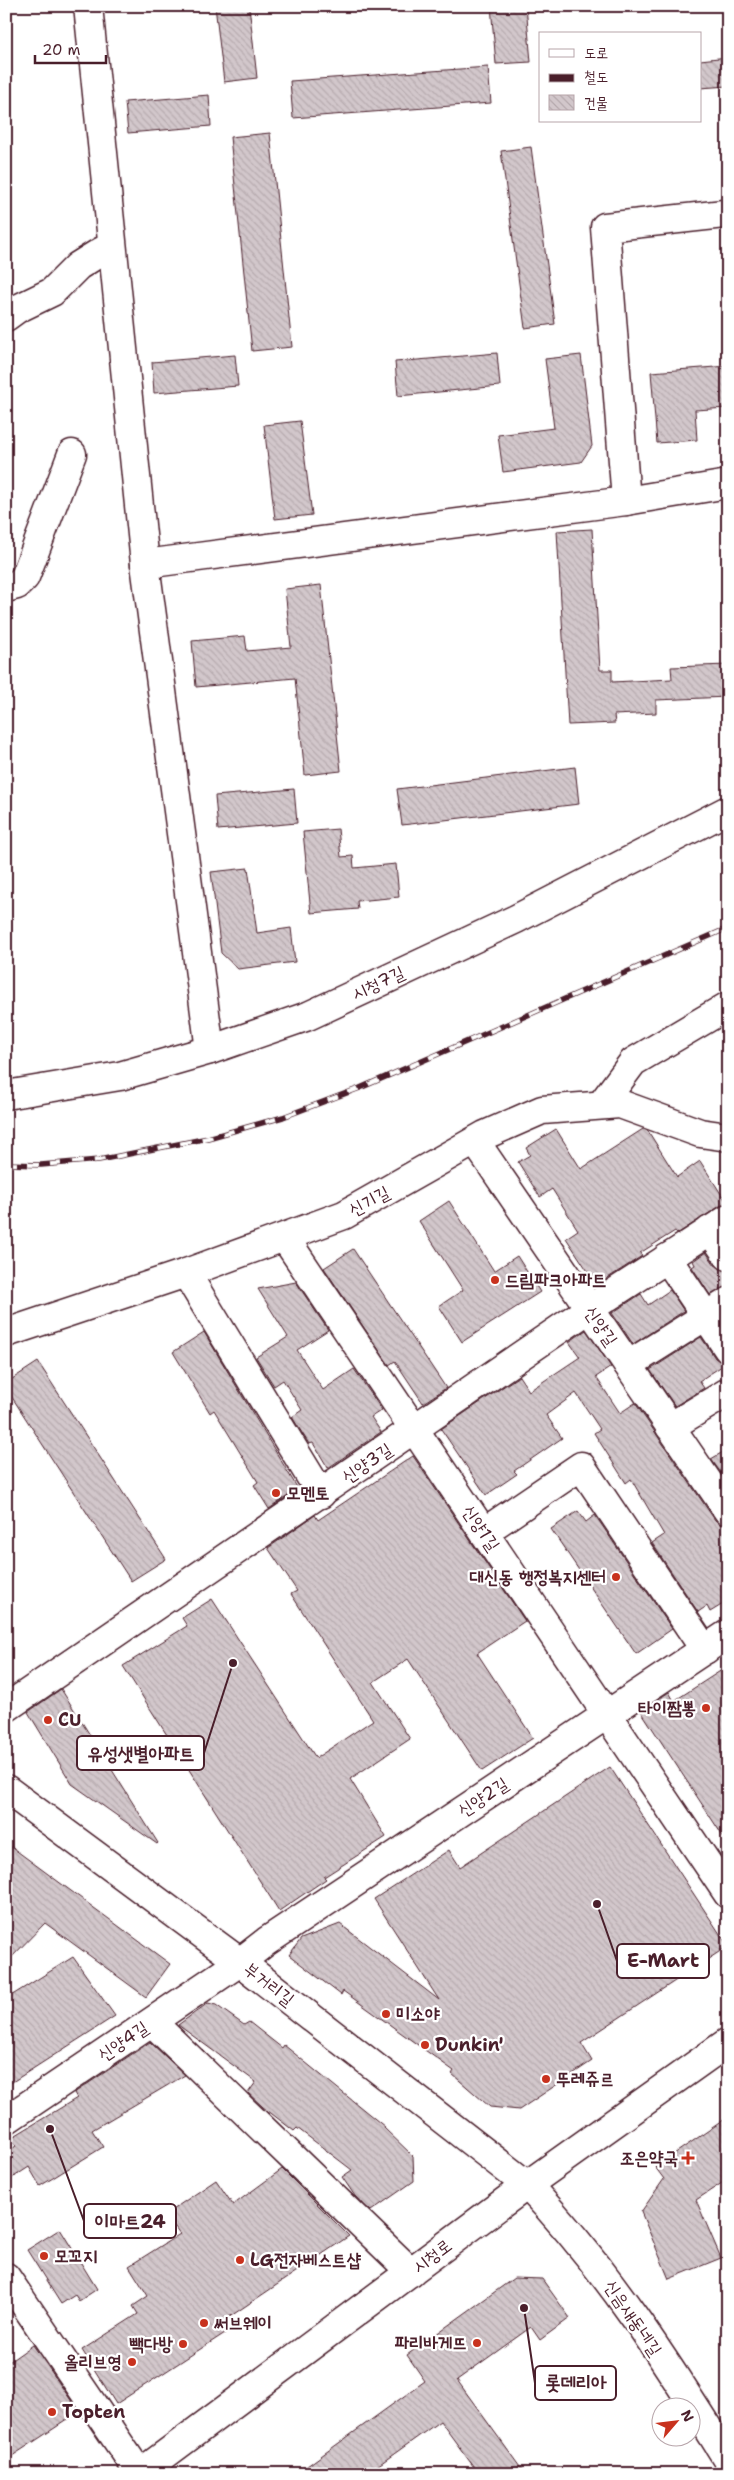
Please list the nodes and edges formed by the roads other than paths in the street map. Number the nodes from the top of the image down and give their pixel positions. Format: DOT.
graph roads {
  1 [pos="88,6"];
  2 [pos="724,214"];
  3 [pos="102,251"];
  4 [pos="6,317"];
  5 [pos="72,454"];
  6 [pos="728,484"];
  7 [pos="626,501"];
  8 [pos="144,564"];
  9 [pos="6,588"];
  10 [pos="728,810"];
  11 [pos="728,1006"];
  12 [pos="210,1050"];
  13 [pos="6,1095"];
  14 [pos="601,1105"];
  15 [pos="728,1137"];
  16 [pos="475,1141"];
  17 [pos="719,1225"];
  18 [pos="285,1238"];
  19 [pos="728,1256"];
  20 [pos="667,1258"];
  21 [pos="186,1273"];
  22 [pos="590,1309"];
  23 [pos="717,1309"];
  24 [pos="6,1333"];
  25 [pos="728,1348"];
  26 [pos="628,1365"];
  27 [pos="728,1392"];
  28 [pos="670,1427"];
  29 [pos="415,1430"];
  30 [pos="321,1494"];
  31 [pos="728,1512"];
  32 [pos="484,1532"];
  33 [pos="728,1634"];
  34 [pos="705,1650"];
  35 [pos="6,1708"];
  36 [pos="608,1715"];
  37 [pos="6,1790"];
  38 [pos="719,1863"];
  39 [pos="728,1894"];
  40 [pos="240,1962"];
  41 [pos="152,2022"];
  42 [pos="728,2042"];
  43 [pos="6,2120"];
  44 [pos="527,2185"];
  45 [pos="410,2272"];
  46 [pos="6,2277"];
  47 [pos="728,2461"];
  48 [pos="140,2474"];
  49 [pos="712,2474"];
  1 -- 8 [label="street"];
  2 -- 7 [label="street"];
  3 -- 4 [label="street"];
  5 -- 9 [label="street"];
  6 -- 7 [label="street"];
  7 -- 8 [label="street"];
  8 -- 12 [label="street"];
  10 -- 12 [label="street, 시청7길"];
  11 -- 14 [label="street"];
  12 -- 13 [label="street, 시청7길"];
  14 -- 15 [label="street, 신기길"];
  14 -- 16 [label="street, 신기길"];
  16 -- 18 [label="street, 신기길"];
  16 -- 22 [label="street, 신양길"];
  17 -- 19 [label="street"];
  17 -- 20 [label="street, 신양3길"];
  18 -- 21 [label="street, 신기길"];
  18 -- 29 [label="street, 신양1길"];
  20 -- 22 [label="street, 신양3길"];
  20 -- 23 [label="street"];
  21 -- 24 [label="street, 신기길"];
  21 -- 30 [label="street"];
  22 -- 26 [label="street, 신양길"];
  22 -- 29 [label="street, 신양3길"];
  23 -- 25 [label="street"];
  23 -- 26 [label="street"];
  26 -- 28 [label="street, 신양길"];
  27 -- 28 [label="street"];
  28 -- 31 [label="street, 신양길"];
  29 -- 30 [label="street, 신양3길"];
  29 -- 32 [label="street, 신양1길"];
  30 -- 35 [label="street, 신양3길"];
  32 -- 34 [label="street"];
  32 -- 36 [label="street, 신양1길"];
  33 -- 34 [label="street, 신양2길"];
  34 -- 36 [label="street, 신양2길"];
  36 -- 38 [label="street, 신양1길"];
  36 -- 40 [label="street, 신양2길"];
  37 -- 40 [label="street, 부거리길"];
  38 -- 39 [label="street, 신양1길"];
  40 -- 41 [label="street, 신양4길"];
  40 -- 44 [label="street, 부거리길"];
  41 -- 43 [label="street, 신양4길"];
  41 -- 45 [label="street"];
  42 -- 44 [label="street, 시청로"];
  44 -- 45 [label="street, 시청로"];
  44 -- 47 [label="street, 신음새동네길"];
  45 -- 48 [label="street, 시청로"];
  46 -- 48 [label="street"];
  47 -- 49 [label="street"];
}
